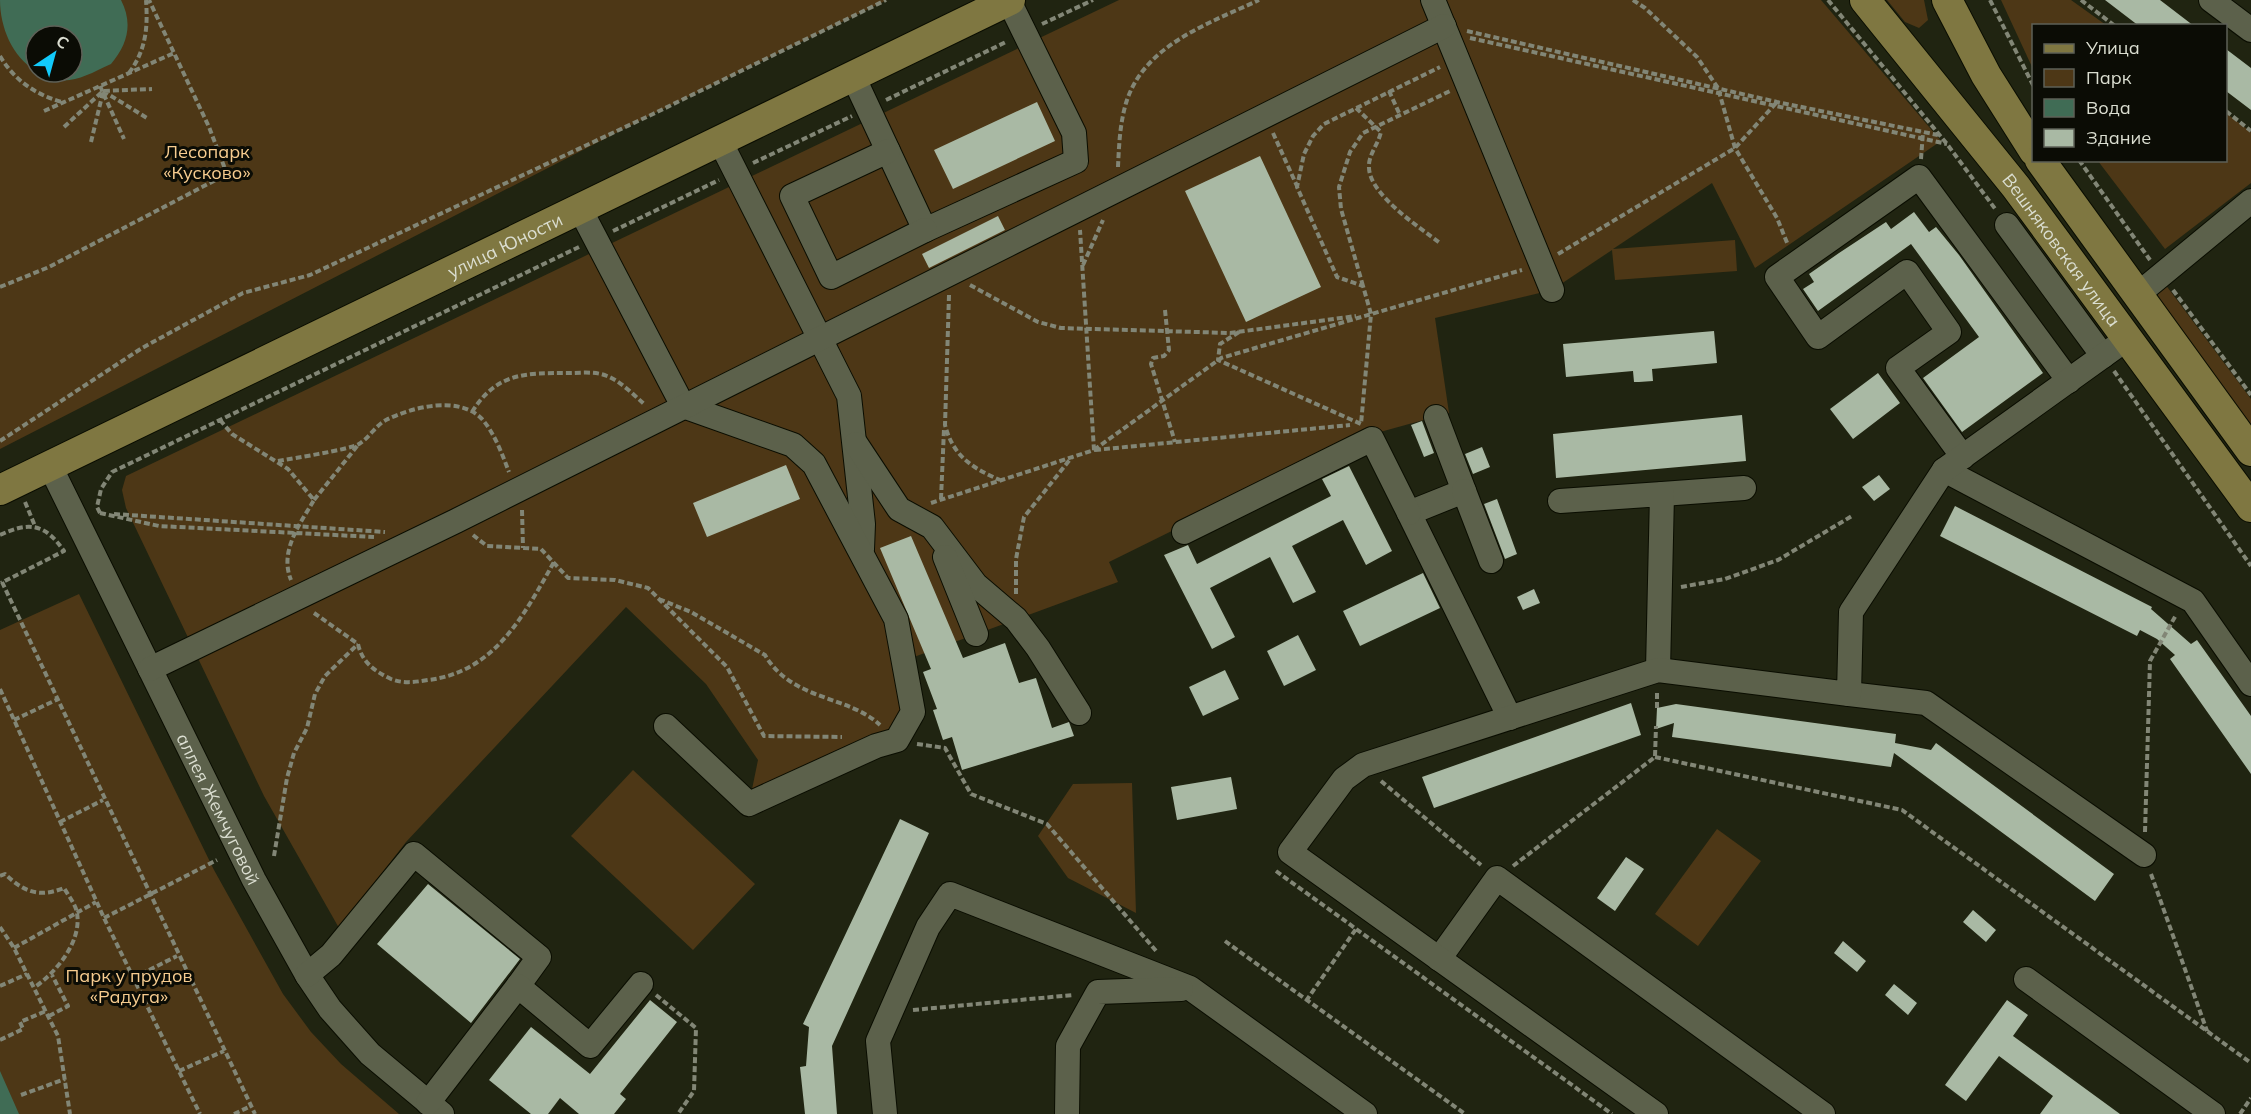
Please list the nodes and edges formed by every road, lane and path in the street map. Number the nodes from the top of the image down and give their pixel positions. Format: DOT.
graph roads {
  1 [pos="147,0"];
  2 [pos="886,0"];
  3 [pos="1010,0"];
  4 [pos="1259,0"];
  5 [pos="1433,0"];
  6 [pos="1633,0"];
  7 [pos="1639,0"];
  8 [pos="1828,0"];
  9 [pos="1864,0"];
  10 [pos="1947,0"];
  11 [pos="1990,0"];
  12 [pos="2081,0"];
  13 [pos="2211,0"];
  14 [pos="1645,8"];
  15 [pos="2112,24"];
  16 [pos="1445,30"];
  17 [pos="2251,30"];
  18 [pos="174,52"];
  19 [pos="0,56"];
  20 [pos="1457,59"];
  21 [pos="128,73"];
  22 [pos="853,76"];
  23 [pos="1467,83"];
  24 [pos="2032,83"];
  25 [pos="100,86"];
  26 [pos="1718,88"];
  27 [pos="152,89"];
  28 [pos="103,91"];
  29 [pos="1389,91"];
  30 [pos="1719,94"];
  31 [pos="63,102"];
  32 [pos="1777,102"];
  33 [pos="1773,106"];
  34 [pos="1356,108"];
  35 [pos="44,111"];
  36 [pos="2227,112"];
  37 [pos="1400,114"];
  38 [pos="1265,116"];
  39 [pos="147,118"];
  40 [pos="1377,126"];
  41 [pos="64,127"];
  42 [pos="2251,131"];
  43 [pos="1938,135"];
  44 [pos="124,139"];
  45 [pos="720,141"];
  46 [pos="91,142"];
  47 [pos="1947,144"];
  48 [pos="1735,148"];
  49 [pos="2032,148"];
  50 [pos="888,151"];
  51 [pos="2041,162"];
  52 [pos="2080,162"];
  53 [pos="1297,187"];
  54 [pos="1116,191"];
  55 [pos="2251,201"];
  56 [pos="580,209"];
  57 [pos="1079,210"];
  58 [pos="2007,225"];
  59 [pos="925,230"];
  60 [pos="1440,243"];
  61 [pos="1541,264"];
  62 [pos="1796,264"];
  63 [pos="1082,266"];
  64 [pos="950,274"];
  65 [pos="2161,274"];
  66 [pos="1363,286"];
  67 [pos="0,287"];
  68 [pos="1552,290"];
  69 [pos="2137,295"];
  70 [pos="1165,310"];
  71 [pos="1371,314"];
  72 [pos="1087,330"];
  73 [pos="1167,331"];
  74 [pos="1239,332"];
  75 [pos="2128,338"];
  76 [pos="821,339"];
  77 [pos="2103,356"];
  78 [pos="1218,360"];
  79 [pos="2069,381"];
  80 [pos="2251,394"];
  81 [pos="1162,401"];
  82 [pos="683,406"];
  83 [pos="472,412"];
  84 [pos="1436,417"];
  85 [pos="658,418"];
  86 [pos="220,420"];
  87 [pos="945,425"];
  88 [pos="1365,432"];
  89 [pos="854,439"];
  90 [pos="0,441"];
  91 [pos="1175,442"];
  92 [pos="358,444"];
  93 [pos="1094,450"];
  94 [pos="2251,451"];
  95 [pos="1073,457"];
  96 [pos="277,461"];
  97 [pos="1954,464"];
  98 [pos="50,466"];
  99 [pos="1000,480"];
  100 [pos="1744,488"];
  101 [pos="0,490"];
  102 [pos="516,491"];
  103 [pos="1464,491"];
  104 [pos="1662,494"];
  105 [pos="941,499"];
  106 [pos="314,500"];
  107 [pos="1560,501"];
  108 [pos="2251,507"];
  109 [pos="27,508"];
  110 [pos="903,512"];
  111 [pos="1409,513"];
  112 [pos="1852,516"];
  113 [pos="456,521"];
  114 [pos="35,526"];
  115 [pos="932,527"];
  116 [pos="297,529"];
  117 [pos="1184,532"];
  118 [pos="392,533"];
  119 [pos="0,535"];
  120 [pos="417,540"];
  121 [pos="522,548"];
  122 [pos="862,552"];
  123 [pos="1491,561"];
  124 [pos="554,562"];
  125 [pos="2251,566"];
  126 [pos="1,583"];
  127 [pos="1660,591"];
  128 [pos="300,597"];
  129 [pos="2186,597"];
  130 [pos="659,599"];
  131 [pos="1016,620"];
  132 [pos="976,634"];
  133 [pos="358,644"];
  134 [pos="150,669"];
  135 [pos="1658,670"];
  136 [pos="2251,684"];
  137 [pos="0,689"];
  138 [pos="1849,694"];
  139 [pos="56,700"];
  140 [pos="1079,713"];
  141 [pos="1510,718"];
  142 [pos="14,720"];
  143 [pos="666,726"];
  144 [pos="1656,726"];
  145 [pos="886,743"];
  146 [pos="1655,757"];
  147 [pos="1363,765"];
  148 [pos="104,800"];
  149 [pos="60,822"];
  150 [pos="2144,855"];
  151 [pos="274,856"];
  152 [pos="217,860"];
  153 [pos="1276,871"];
  154 [pos="0,876"];
  155 [pos="1497,878"];
  156 [pos="148,895"];
  157 [pos="96,902"];
  158 [pos="77,913"];
  159 [pos="104,918"];
  160 [pos="0,927"];
  161 [pos="1356,929"];
  162 [pos="1225,941"];
  163 [pos="14,948"];
  164 [pos="1158,953"];
  165 [pos="177,956"];
  166 [pos="1438,959"];
  167 [pos="27,975"];
  168 [pos="52,975"];
  169 [pos="307,975"];
  170 [pos="134,978"];
  171 [pos="2026,979"];
  172 [pos="641,984"];
  173 [pos="0,986"];
  174 [pos="518,986"];
  175 [pos="35,987"];
  176 [pos="1190,988"];
  177 [pos="1098,992"];
  178 [pos="1306,1001"];
  179 [pos="46,1011"];
  180 [pos="891,1013"];
  181 [pos="49,1016"];
  182 [pos="2207,1032"];
  183 [pos="0,1040"];
  184 [pos="224,1051"];
  185 [pos="2251,1064"];
  186 [pos="179,1071"];
  187 [pos="65,1079"];
  188 [pos="21,1095"];
  189 [pos="2251,1098"];
  190 [pos="251,1106"];
  191 [pos="435,1108"];
  192 [pos="70,1114"];
  193 [pos="200,1114"];
  194 [pos="234,1114"];
  195 [pos="255,1114"];
  196 [pos="678,1114"];
  197 [pos="885,1114"];
  198 [pos="1067,1114"];
  199 [pos="1365,1114"];
  200 [pos="1465,1114"];
  201 [pos="1612,1114"];
  202 [pos="1656,1114"];
  203 [pos="1823,1114"];
  204 [pos="2213,1114"];
  205 [pos="2240,1114"];
  1 -- 18 [label="path"];
  1 -- 21 [label="path"];
  2 -- 90 [label="path"];
  3 -- 22 [label="main road, улица Юности"];
  3 -- 59 [label="street"];
  4 -- 54 [label="path"];
  5 -- 16 [label="street"];
  6 -- 14 [label="path"];
  7 -- 14 [label="path"];
  8 -- 43 [label="path"];
  9 -- 75 [label="main road, Вешняковская улица"];
  10 -- 49 [label="main road, Вешняковская улица"];
  11 -- 24 [label="path"];
  12 -- 15 [label="path"];
  13 -- 17 [label="street"];
  14 -- 26 [label="path"];
  16 -- 20 [label="street"];
  16 -- 26 [label="path"];
  16 -- 30 [label="path"];
  16 -- 38 [label="street"];
  18 -- 21 [label="path"];
  18 -- 67 [label="path"];
  19 -- 31 [label="path"];
  20 -- 23 [label="street"];
  20 -- 29 [label="path"];
  21 -- 25 [label="path"];
  22 -- 45 [label="main road, улица Юности"];
  22 -- 50 [label="street"];
  23 -- 37 [label="path"];
  23 -- 61 [label="street"];
  25 -- 28 [label="path"];
  25 -- 31 [label="path"];
  26 -- 30 [label="path"];
  26 -- 32 [label="path"];
  27 -- 28 [label="path"];
  28 -- 39 [label="path"];
  28 -- 41 [label="path"];
  28 -- 44 [label="path"];
  28 -- 46 [label="path"];
  29 -- 34 [label="path"];
  29 -- 37 [label="path"];
  30 -- 33 [label="path"];
  30 -- 48 [label="path"];
  31 -- 35 [label="path"];
  32 -- 33 [label="path"];
  32 -- 43 [label="path"];
  33 -- 47 [label="path"];
  33 -- 48 [label="path"];
  34 -- 40 [label="path"];
  34 -- 53 [label="path"];
  36 -- 42 [label="path"];
  37 -- 40 [label="path"];
  38 -- 53 [label="path"];
  38 -- 54 [label="street"];
  40 -- 60 [label="path"];
  40 -- 66 [label="path"];
  43 -- 47 [label="path"];
  45 -- 56 [label="main road, улица Юности"];
  45 -- 76 [label="street"];
  47 -- 58 [label="path"];
  48 -- 61 [label="path"];
  48 -- 62 [label="path"];
  50 -- 59 [label="street"];
  50 -- 59 [label="street"];
  51 -- 69 [label="main road, Вешняковская улица"];
  52 -- 65 [label="path"];
  53 -- 66 [label="path"];
  54 -- 57 [label="street"];
  54 -- 63 [label="path"];
  55 -- 65 [label="street"];
  56 -- 82 [label="street"];
  56 -- 98 [label="main road, улица Юности"];
  57 -- 63 [label="path"];
  57 -- 64 [label="street"];
  58 -- 77 [label="street"];
  61 -- 68 [label="street"];
  61 -- 71 [label="path"];
  62 -- 79 [label="street"];
  62 -- 97 [label="street"];
  63 -- 72 [label="path"];
  64 -- 72 [label="path"];
  64 -- 76 [label="street"];
  64 -- 87 [label="path"];
  65 -- 69 [label="street"];
  65 -- 80 [label="path"];
  66 -- 71 [label="path"];
  69 -- 94 [label="main road, Вешняковская улица"];
  70 -- 73 [label="path"];
  71 -- 74 [label="path"];
  71 -- 78 [label="path"];
  71 -- 88 [label="path"];
  72 -- 73 [label="path"];
  72 -- 93 [label="path"];
  73 -- 74 [label="path"];
  73 -- 81 [label="path"];
  74 -- 78 [label="path"];
  75 -- 77 [label="street"];
  75 -- 108 [label="main road, Вешняковская улица"];
  76 -- 82 [label="street"];
  76 -- 89 [label="street"];
  77 -- 79 [label="street"];
  77 -- 125 [label="path"];
  78 -- 81 [label="path"];
  78 -- 88 [label="path"];
  79 -- 97 [label="street"];
  81 -- 91 [label="path"];
  81 -- 93 [label="path"];
  82 -- 85 [label="street"];
  82 -- 122 [label="street"];
  83 -- 85 [label="path"];
  83 -- 92 [label="path"];
  83 -- 102 [label="path"];
  84 -- 103 [label="street"];
  85 -- 102 [label="street"];
  86 -- 96 [label="path"];
  87 -- 99 [label="path"];
  87 -- 105 [label="path"];
  88 -- 91 [label="path"];
  88 -- 111 [label="street"];
  88 -- 117 [label="street"];
  89 -- 110 [label="street"];
  89 -- 122 [label="street"];
  91 -- 93 [label="path"];
  92 -- 96 [label="path"];
  92 -- 106 [label="path"];
  93 -- 95 [label="path"];
  95 -- 99 [label="path"];
  95 -- 131 [label="path"];
  96 -- 106 [label="path"];
  97 -- 129 [label="street"];
  97 -- 138 [label="street"];
  98 -- 101 [label="main road, улица Юности"];
  98 -- 134 [label="street, аллея Жемчуговой"];
  99 -- 105 [label="path"];
  100 -- 104 [label="street"];
  102 -- 113 [label="street"];
  102 -- 121 [label="path"];
  103 -- 111 [label="street"];
  103 -- 123 [label="street"];
  104 -- 107 [label="street"];
  104 -- 127 [label="street"];
  105 -- 110 [label="path"];
  106 -- 116 [label="path"];
  109 -- 114 [label="path"];
  110 -- 115 [label="street"];
  111 -- 141 [label="street"];
  112 -- 127 [label="path"];
  113 -- 120 [label="street"];
  113 -- 121 [label="path"];
  114 -- 119 [label="path"];
  114 -- 126 [label="path"];
  115 -- 131 [label="street"];
  115 -- 132 [label="street"];
  116 -- 116 [label="path"];
  116 -- 118 [label="path"];
  116 -- 120 [label="path"];
  116 -- 128 [label="path"];
  120 -- 128 [label="street"];
  121 -- 124 [label="path"];
  122 -- 145 [label="street"];
  124 -- 130 [label="path"];
  124 -- 133 [label="path"];
  126 -- 139 [label="path"];
  127 -- 135 [label="street"];
  128 -- 133 [label="path"];
  128 -- 134 [label="street"];
  129 -- 136 [label="street"];
  129 -- 150 [label="path"];
  130 -- 145 [label="path"];
  130 -- 145 [label="path"];
  131 -- 140 [label="street"];
  133 -- 151 [label="path"];
  134 -- 169 [label="street, аллея Жемчуговой"];
  135 -- 138 [label="street"];
  135 -- 141 [label="street"];
  137 -- 142 [label="path"];
  138 -- 150 [label="street"];
  139 -- 142 [label="path"];
  139 -- 148 [label="path"];
  141 -- 147 [label="street"];
  142 -- 149 [label="path"];
  143 -- 145 [label="street"];
  144 -- 146 [label="path"];
  145 -- 164 [label="path"];
  146 -- 155 [label="path"];
  146 -- 182 [label="path"];
  147 -- 155 [label="path"];
  147 -- 166 [label="street"];
  148 -- 149 [label="path"];
  148 -- 156 [label="path"];
  149 -- 157 [label="path"];
  150 -- 182 [label="path"];
  152 -- 156 [label="path"];
  153 -- 161 [label="path"];
  154 -- 158 [label="path"];
  155 -- 166 [label="street"];
  155 -- 203 [label="street"];
  156 -- 159 [label="path"];
  156 -- 165 [label="path"];
  157 -- 158 [label="path"];
  157 -- 159 [label="path"];
  158 -- 163 [label="path"];
  158 -- 175 [label="path"];
  159 -- 170 [label="path"];
  160 -- 163 [label="path"];
  161 -- 178 [label="path"];
  161 -- 201 [label="path"];
  162 -- 178 [label="path"];
  163 -- 167 [label="path"];
  165 -- 170 [label="path"];
  165 -- 184 [label="path"];
  166 -- 202 [label="street"];
  167 -- 173 [label="path"];
  167 -- 179 [label="path"];
  168 -- 181 [label="path"];
  169 -- 174 [label="street"];
  169 -- 191 [label="street, аллея Жемчуговой"];
  170 -- 186 [label="path"];
  171 -- 204 [label="street"];
  172 -- 174 [label="street"];
  172 -- 196 [label="path"];
  174 -- 191 [label="street"];
  176 -- 177 [label="street"];
  176 -- 180 [label="street"];
  176 -- 199 [label="street"];
  177 -- 180 [label="path"];
  177 -- 198 [label="street"];
  178 -- 200 [label="path"];
  179 -- 181 [label="path"];
  179 -- 183 [label="path"];
  180 -- 197 [label="street"];
  181 -- 187 [label="path"];
  182 -- 185 [label="path"];
  184 -- 186 [label="path"];
  184 -- 190 [label="path"];
  186 -- 193 [label="path"];
  187 -- 188 [label="path"];
  187 -- 192 [label="path"];
  189 -- 205 [label="path"];
  190 -- 194 [label="path"];
  190 -- 195 [label="path"];
}
